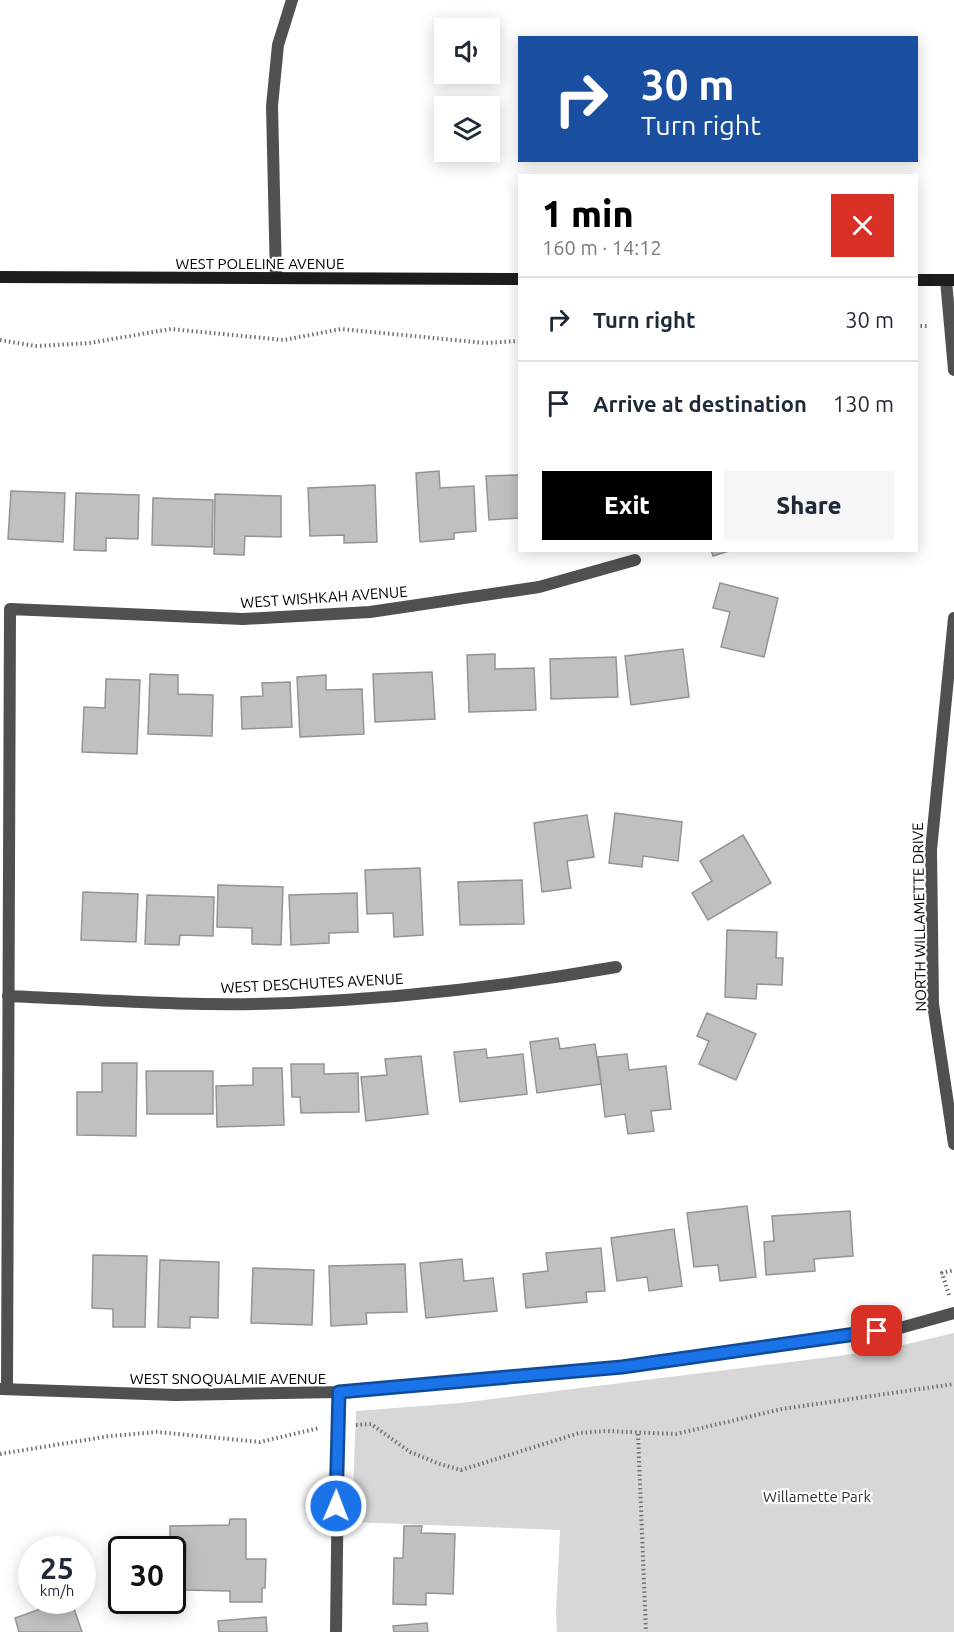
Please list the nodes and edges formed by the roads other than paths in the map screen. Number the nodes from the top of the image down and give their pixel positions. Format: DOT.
graph roads {
  1 [pos="292,0"];
  2 [pos="0,277"];
  3 [pos="276,278"];
  4 [pos="518,279"];
  5 [pos="918,280"];
  6 [pos="950,280"];
  7 [pos="954,370"];
  8 [pos="635,560"];
  9 [pos="954,618"];
  10 [pos="616,967"];
  11 [pos="8,996"];
  12 [pos="954,1144"];
  13 [pos="952,1308"];
  14 [pos="4,1389"];
  15 [pos="339,1392"];
  16 [pos="336,1632"];
  1 -- 3 [label="street"];
  2 -- 3 [label="street, WEST POLELINE AVENUE"];
  3 -- 4 [label="street, WEST POLELINE AVENUE"];
  5 -- 6 [label="street"];
  6 -- 7 [label="street"];
  8 -- 11 [label="street, WEST WISHKAH AVENUE"];
  9 -- 12 [label="street, NORTH WILLAMETTE DRIVE"];
  10 -- 11 [label="street, WEST DESCHUTES AVENUE"];
  11 -- 14 [label="street"];
  13 -- 15 [label="street, WEST SNOQUALMIE AVENUE"];
  14 -- 15 [label="street, WEST SNOQUALMIE AVENUE"];
  15 -- 16 [label="street"];
}
